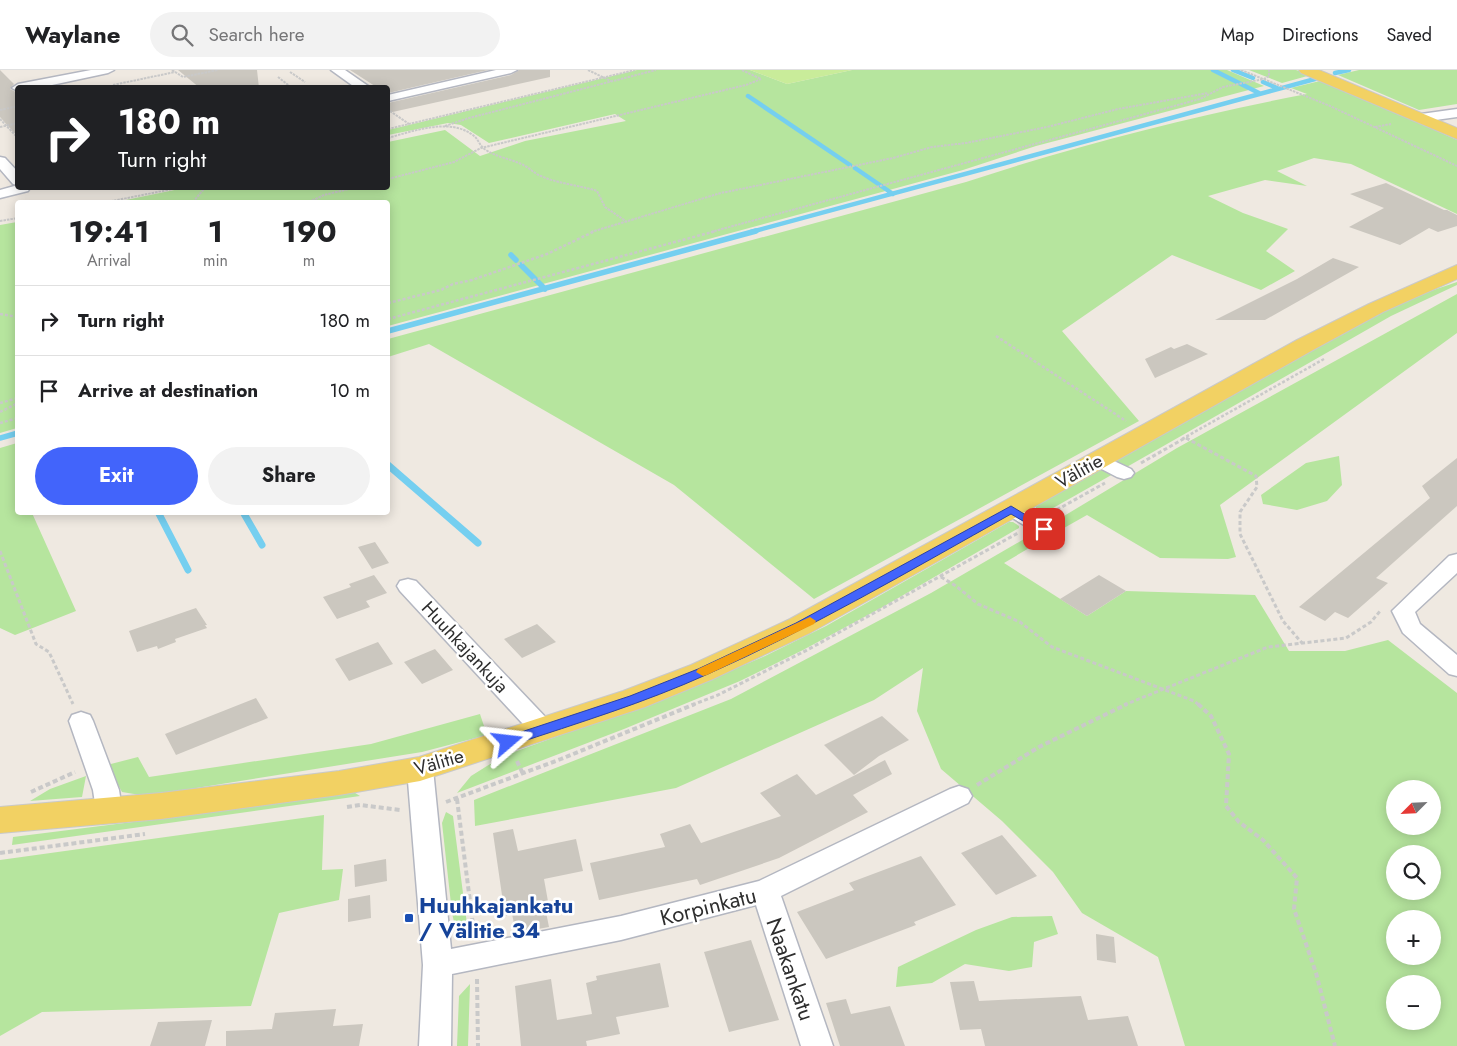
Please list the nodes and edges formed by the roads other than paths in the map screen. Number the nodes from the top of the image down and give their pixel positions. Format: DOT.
graph roads {
  1 [pos="108,70"];
  2 [pos="337,70"];
  3 [pos="511,70"];
  4 [pos="1306,70"];
  5 [pos="30,85"];
  6 [pos="360,85"];
  7 [pos="390,98"];
  8 [pos="1457,113"];
  9 [pos="1421,118"];
  10 [pos="1457,134"];
  11 [pos="0,161"];
  12 [pos="15,178"];
  13 [pos="15,190"];
  14 [pos="0,194"];
  15 [pos="1457,271"];
  16 [pos="1099,460"];
  17 [pos="1124,473"];
  18 [pos="1011,509"];
  19 [pos="1053,534"];
  20 [pos="1457,561"];
  21 [pos="408,586"];
  22 [pos="1457,668"];
  23 [pos="80,721"];
  24 [pos="543,730"];
  25 [pos="420,769"];
  26 [pos="959,796"];
  27 [pos="109,810"];
  28 [pos="0,820"];
  29 [pos="765,891"];
  30 [pos="438,965"];
  31 [pos="435,1046"];
  32 [pos="817,1046"];
  1 -- 5 [label="street"];
  2 -- 6 [label="street"];
  3 -- 7 [label="street"];
  4 -- 9 [label="main road"];
  8 -- 9 [label="street"];
  9 -- 10 [label="main road"];
  11 -- 12 [label="street"];
  13 -- 14 [label="street"];
  15 -- 16 [label="main road, Välitie"];
  16 -- 17 [label="street"];
  16 -- 18 [label="main road, Välitie"];
  18 -- 19 [label="street"];
  18 -- 24 [label="main road, Välitie"];
  20 -- 22 [label="street"];
  21 -- 24 [label="street, Huuhkajankuja"];
  23 -- 27 [label="street"];
  24 -- 25 [label="main road, Välitie"];
  25 -- 27 [label="main road, Välitie"];
  25 -- 30 [label="street"];
  26 -- 29 [label="street, Korpinkatu"];
  27 -- 28 [label="main road, Välitie"];
  29 -- 30 [label="street, Korpinkatu"];
  29 -- 32 [label="street, Naakankatu"];
  30 -- 31 [label="street"];
}
